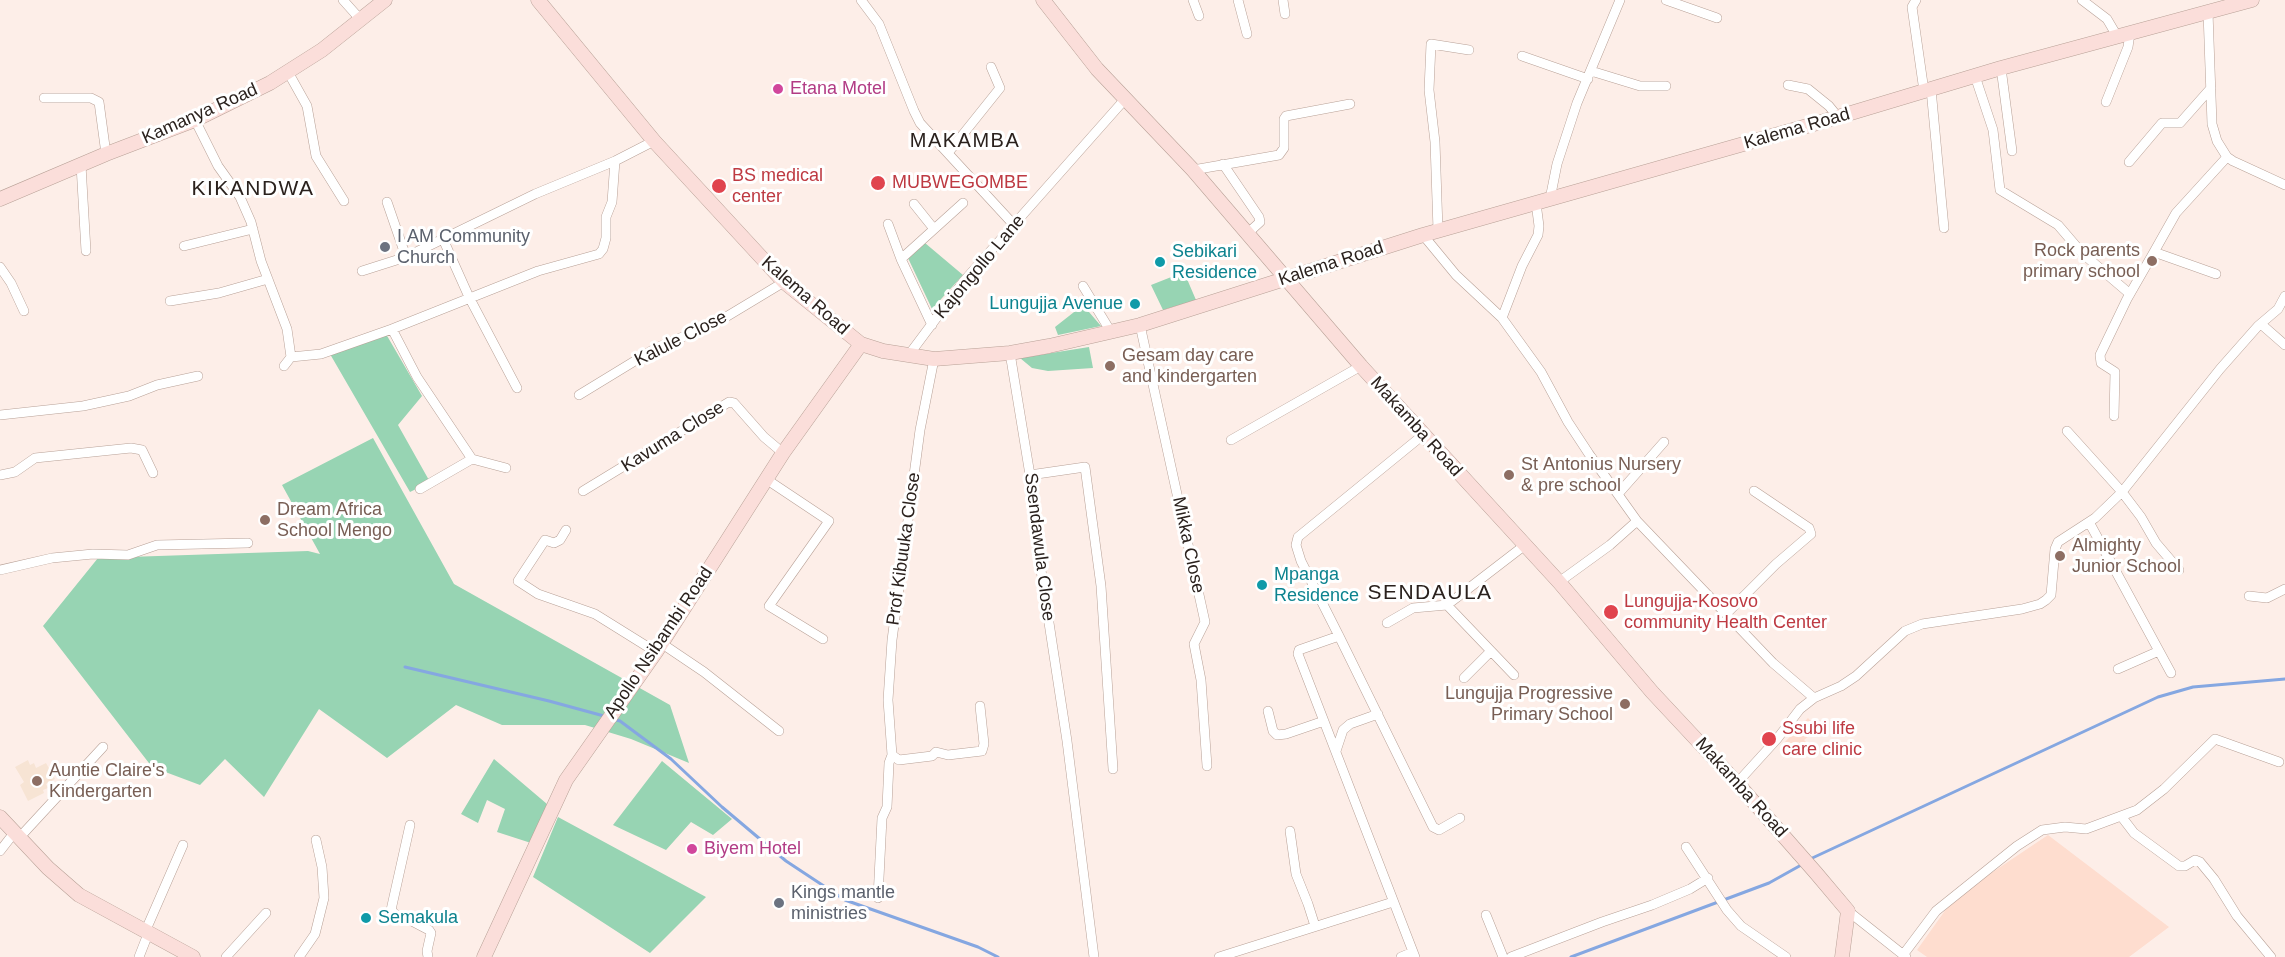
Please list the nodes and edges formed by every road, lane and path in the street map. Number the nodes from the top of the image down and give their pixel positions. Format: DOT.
graph roads {
  1 [pos="343,0"];
  2 [pos="385,0"];
  3 [pos="861,0"];
  4 [pos="1043,0"];
  5 [pos="1193,0"];
  6 [pos="1238,0"];
  7 [pos="1283,0"];
  8 [pos="1620,0"];
  9 [pos="1666,0"];
  10 [pos="2082,0"];
  11 [pos="2252,0"];
  12 [pos="540,1"];
  13 [pos="1913,2"];
  14 [pos="2208,12"];
  15 [pos="1285,14"];
  16 [pos="1199,16"];
  17 [pos="1717,18"];
  18 [pos="360,19"];
  19 [pos="1247,34"];
  20 [pos="2124,35"];
  21 [pos="1469,50"];
  22 [pos="1522,56"];
  23 [pos="992,67"];
  24 [pos="2001,68"];
  25 [pos="288,72"];
  26 [pos="1589,75"];
  27 [pos="1975,76"];
  28 [pos="1788,85"];
  29 [pos="1666,86"];
  30 [pos="2211,88"];
  31 [pos="1928,90"];
  32 [pos="44,98"];
  33 [pos="1126,98"];
  34 [pos="2106,102"];
  35 [pos="1350,104"];
  36 [pos="1838,117"];
  37 [pos="195,120"];
  38 [pos="654,141"];
  39 [pos="2012,151"];
  40 [pos="948,153"];
  41 [pos="106,154"];
  42 [pos="2227,157"];
  43 [pos="615,161"];
  44 [pos="2129,162"];
  45 [pos="1223,164"];
  46 [pos="81,165"];
  47 [pos="1193,170"];
  48 [pos="2285,185"];
  49 [pos="0,199"];
  50 [pos="344,201"];
  51 [pos="1543,201"];
  52 [pos="387,202"];
  53 [pos="963,203"];
  54 [pos="914,204"];
  55 [pos="888,224"];
  56 [pos="1014,225"];
  57 [pos="1944,228"];
  58 [pos="253,229"];
  59 [pos="934,229"];
  60 [pos="1438,231"];
  61 [pos="1248,233"];
  62 [pos="1423,235"];
  63 [pos="443,239"];
  64 [pos="184,246"];
  65 [pos="86,251"];
  66 [pos="2154,252"];
  67 [pos="406,257"];
  68 [pos="901,259"];
  69 [pos="0,267"];
  70 [pos="362,272"];
  71 [pos="2216,274"];
  72 [pos="1286,278"];
  73 [pos="268,279"];
  74 [pos="784,282"];
  75 [pos="1083,286"];
  76 [pos="2130,294"];
  77 [pos="2285,296"];
  78 [pos="469,297"];
  79 [pos="170,301"];
  80 [pos="24,311"];
  81 [pos="1502,318"];
  82 [pos="932,324"];
  83 [pos="2261,324"];
  84 [pos="1140,325"];
  85 [pos="392,329"];
  86 [pos="1111,332"];
  87 [pos="861,344"];
  88 [pos="2285,345"];
  89 [pos="1010,353"];
  90 [pos="908,356"];
  91 [pos="291,357"];
  92 [pos="934,359"];
  93 [pos="284,366"];
  94 [pos="1361,366"];
  95 [pos="198,376"];
  96 [pos="517,388"];
  97 [pos="579,395"];
  98 [pos="0,415"];
  99 [pos="2114,416"];
  100 [pos="2067,431"];
  101 [pos="1423,435"];
  102 [pos="1231,440"];
  103 [pos="1664,442"];
  104 [pos="783,453"];
  105 [pos="472,459"];
  106 [pos="506,468"];
  107 [pos="153,473"];
  108 [pos="0,475"];
  109 [pos="1030,475"];
  110 [pos="766,479"];
  111 [pos="420,489"];
  112 [pos="583,491"];
  113 [pos="1754,491"];
  114 [pos="2122,492"];
  115 [pos="1618,494"];
  116 [pos="1637,521"];
  117 [pos="2089,522"];
  118 [pos="566,530"];
  119 [pos="248,543"];
  120 [pos="1525,544"];
  121 [pos="0,570"];
  122 [pos="2179,570"];
  123 [pos="1559,582"];
  124 [pos="2285,589"];
  125 [pos="2249,596"];
  126 [pos="1447,605"];
  127 [pos="1727,613"];
  128 [pos="1387,623"];
  129 [pos="1339,636"];
  130 [pos="823,639"];
  131 [pos="659,648"];
  132 [pos="1491,651"];
  133 [pos="2159,651"];
  134 [pos="2118,669"];
  135 [pos="2171,673"];
  136 [pos="1514,675"];
  137 [pos="1464,678"];
  138 [pos="1814,698"];
  139 [pos="980,706"];
  140 [pos="1268,711"];
  141 [pos="1378,714"];
  142 [pos="1324,721"];
  143 [pos="779,731"];
  144 [pos="103,747"];
  145 [pos="1336,752"];
  146 [pos="892,755"];
  147 [pos="2279,762"];
  148 [pos="1207,766"];
  149 [pos="1113,769"];
  150 [pos="1737,783"];
  151 [pos="2121,816"];
  152 [pos="0,817"];
  153 [pos="1460,818"];
  154 [pos="410,825"];
  155 [pos="1290,831"];
  156 [pos="17,835"];
  157 [pos="316,840"];
  158 [pos="183,845"];
  159 [pos="1686,847"];
  160 [pos="0,851"];
  161 [pos="1708,878"];
  162 [pos="878,898"];
  163 [pos="1393,902"];
  164 [pos="1848,912"];
  165 [pos="266,913"];
  166 [pos="1486,915"];
  167 [pos="1315,926"];
  168 [pos="147,933"];
  169 [pos="1414,954"];
  170 [pos="1905,956"];
  171 [pos="139,957"];
  172 [pos="193,957"];
  173 [pos="226,957"];
  174 [pos="299,957"];
  175 [pos="428,957"];
  176 [pos="484,957"];
  177 [pos="1094,957"];
  178 [pos="1219,957"];
  179 [pos="1401,957"];
  180 [pos="1503,957"];
  181 [pos="1511,957"];
  182 [pos="1786,957"];
  183 [pos="1842,957"];
  184 [pos="2271,957"];
  1 -- 18 [label="street"];
  2 -- 18 [label="street, Kamanya Road"];
  3 -- 40 [label="street"];
  4 -- 33 [label="street, Makamba Road"];
  5 -- 16 [label="street"];
  6 -- 19 [label="street"];
  7 -- 15 [label="street"];
  8 -- 26 [label="street"];
  9 -- 17 [label="street"];
  10 -- 20 [label="street"];
  11 -- 14 [label="street, Kalema Road"];
  12 -- 38 [label="street, Kalema Road"];
  13 -- 31 [label="street"];
  14 -- 20 [label="street, Kalema Road"];
  14 -- 30 [label="street"];
  18 -- 25 [label="street, Kamanya Road"];
  20 -- 24 [label="street, Kalema Road"];
  20 -- 34 [label="street"];
  21 -- 60 [label="street"];
  22 -- 26 [label="street"];
  23 -- 40 [label="street"];
  24 -- 27 [label="street, Kalema Road"];
  24 -- 39 [label="street"];
  25 -- 37 [label="street, Kamanya Road"];
  25 -- 50 [label="street"];
  26 -- 29 [label="street"];
  26 -- 51 [label="street"];
  27 -- 31 [label="street, Kalema Road"];
  27 -- 76 [label="street"];
  28 -- 36 [label="street"];
  30 -- 42 [label="street"];
  30 -- 44 [label="street"];
  31 -- 36 [label="street, Kalema Road"];
  31 -- 57 [label="street"];
  32 -- 41 [label="street"];
  33 -- 47 [label="street, Makamba Road"];
  33 -- 56 [label="street, Kajongollo Lane"];
  35 -- 45 [label="street"];
  36 -- 51 [label="street, Kalema Road"];
  37 -- 41 [label="street, Kamanya Road"];
  37 -- 58 [label="street"];
  38 -- 43 [label="street"];
  38 -- 74 [label="street, Kalema Road"];
  40 -- 56 [label="street"];
  41 -- 46 [label="street, Kamanya Road"];
  42 -- 48 [label="street"];
  42 -- 66 [label="street"];
  43 -- 63 [label="street"];
  43 -- 78 [label="street"];
  45 -- 47 [label="street"];
  45 -- 61 [label="street"];
  46 -- 49 [label="street, Kamanya Road"];
  46 -- 65 [label="street"];
  47 -- 61 [label="street, Makamba Road"];
  51 -- 60 [label="street, Kalema Road"];
  51 -- 81 [label="street"];
  52 -- 67 [label="street"];
  53 -- 59 [label="street"];
  54 -- 59 [label="street"];
  55 -- 68 [label="street"];
  56 -- 82 [label="street, Kajongollo Lane"];
  58 -- 64 [label="street"];
  58 -- 73 [label="street"];
  59 -- 68 [label="street"];
  60 -- 62 [label="street, Kalema Road"];
  61 -- 72 [label="street, Makamba Road"];
  62 -- 72 [label="street, Kalema Road"];
  62 -- 81 [label="street"];
  63 -- 67 [label="street"];
  63 -- 78 [label="street"];
  66 -- 71 [label="street"];
  66 -- 76 [label="street"];
  67 -- 70 [label="street"];
  68 -- 82 [label="street"];
  69 -- 80 [label="street"];
  72 -- 84 [label="street, Kalema Road"];
  72 -- 94 [label="street, Makamba Road"];
  73 -- 79 [label="street"];
  73 -- 91 [label="street"];
  74 -- 87 [label="street, Kalema Road"];
  74 -- 97 [label="street, Kalule Close"];
  75 -- 86 [label="street"];
  76 -- 99 [label="street"];
  77 -- 83 [label="street"];
  78 -- 85 [label="street"];
  78 -- 96 [label="street"];
  81 -- 115 [label="street"];
  82 -- 90 [label="street, Kajongollo Lane"];
  83 -- 88 [label="street"];
  83 -- 114 [label="street"];
  84 -- 86 [label="street, Kalema Road"];
  84 -- 148 [label="street, Mikka Close"];
  85 -- 91 [label="street"];
  85 -- 105 [label="street"];
  86 -- 89 [label="street, Kalema Road"];
  87 -- 90 [label="street, Kalema Road"];
  87 -- 104 [label="street, Apollo Nsibambi Road"];
  89 -- 92 [label="street, Kalema Road"];
  89 -- 109 [label="street, Ssendawula Close"];
  90 -- 92 [label="street, Kalema Road"];
  91 -- 93 [label="street"];
  92 -- 146 [label="street, Prof Kibuuka Close"];
  94 -- 101 [label="street, Makamba Road"];
  94 -- 102 [label="street"];
  95 -- 98 [label="street"];
  100 -- 114 [label="street"];
  101 -- 120 [label="street, Makamba Road"];
  101 -- 129 [label="street"];
  103 -- 115 [label="street"];
  104 -- 110 [label="street, Apollo Nsibambi Road"];
  104 -- 112 [label="street, Kavuma Close"];
  105 -- 106 [label="street"];
  105 -- 111 [label="street"];
  107 -- 108 [label="street"];
  109 -- 149 [label="street"];
  109 -- 177 [label="street, Ssendawula Close"];
  110 -- 130 [label="street"];
  110 -- 131 [label="street, Apollo Nsibambi Road"];
  113 -- 127 [label="street"];
  114 -- 117 [label="street"];
  114 -- 122 [label="street"];
  115 -- 116 [label="street"];
  116 -- 123 [label="street"];
  116 -- 127 [label="street"];
  117 -- 133 [label="street"];
  117 -- 138 [label="street"];
  118 -- 131 [label="street"];
  119 -- 121 [label="street"];
  120 -- 123 [label="street, Makamba Road"];
  120 -- 126 [label="street"];
  123 -- 150 [label="street, Makamba Road"];
  124 -- 125 [label="street"];
  126 -- 128 [label="street"];
  126 -- 132 [label="street"];
  127 -- 138 [label="street"];
  129 -- 141 [label="street"];
  129 -- 142 [label="street"];
  131 -- 143 [label="street"];
  131 -- 176 [label="street, Apollo Nsibambi Road"];
  132 -- 136 [label="street"];
  132 -- 137 [label="street"];
  133 -- 134 [label="street"];
  133 -- 135 [label="street"];
  138 -- 150 [label="street"];
  139 -- 146 [label="street"];
  140 -- 142 [label="street"];
  141 -- 145 [label="street"];
  141 -- 153 [label="street"];
  142 -- 145 [label="street"];
  144 -- 156 [label="street"];
  145 -- 163 [label="street"];
  146 -- 162 [label="street, Prof Kibuuka Close"];
  147 -- 151 [label="street"];
  150 -- 164 [label="street, Makamba Road"];
  151 -- 170 [label="street"];
  151 -- 184 [label="street"];
  152 -- 156 [label="street"];
  154 -- 175 [label="street"];
  155 -- 167 [label="street"];
  156 -- 160 [label="street"];
  156 -- 168 [label="street"];
  157 -- 174 [label="street"];
  158 -- 168 [label="street"];
  159 -- 161 [label="street"];
  161 -- 181 [label="street"];
  161 -- 182 [label="street"];
  163 -- 167 [label="street"];
  163 -- 169 [label="street"];
  164 -- 170 [label="street"];
  164 -- 183 [label="street"];
  165 -- 173 [label="street"];
  166 -- 180 [label="street"];
  167 -- 178 [label="street"];
  168 -- 171 [label="street"];
  168 -- 172 [label="street"];
  169 -- 179 [label="street"];
}
